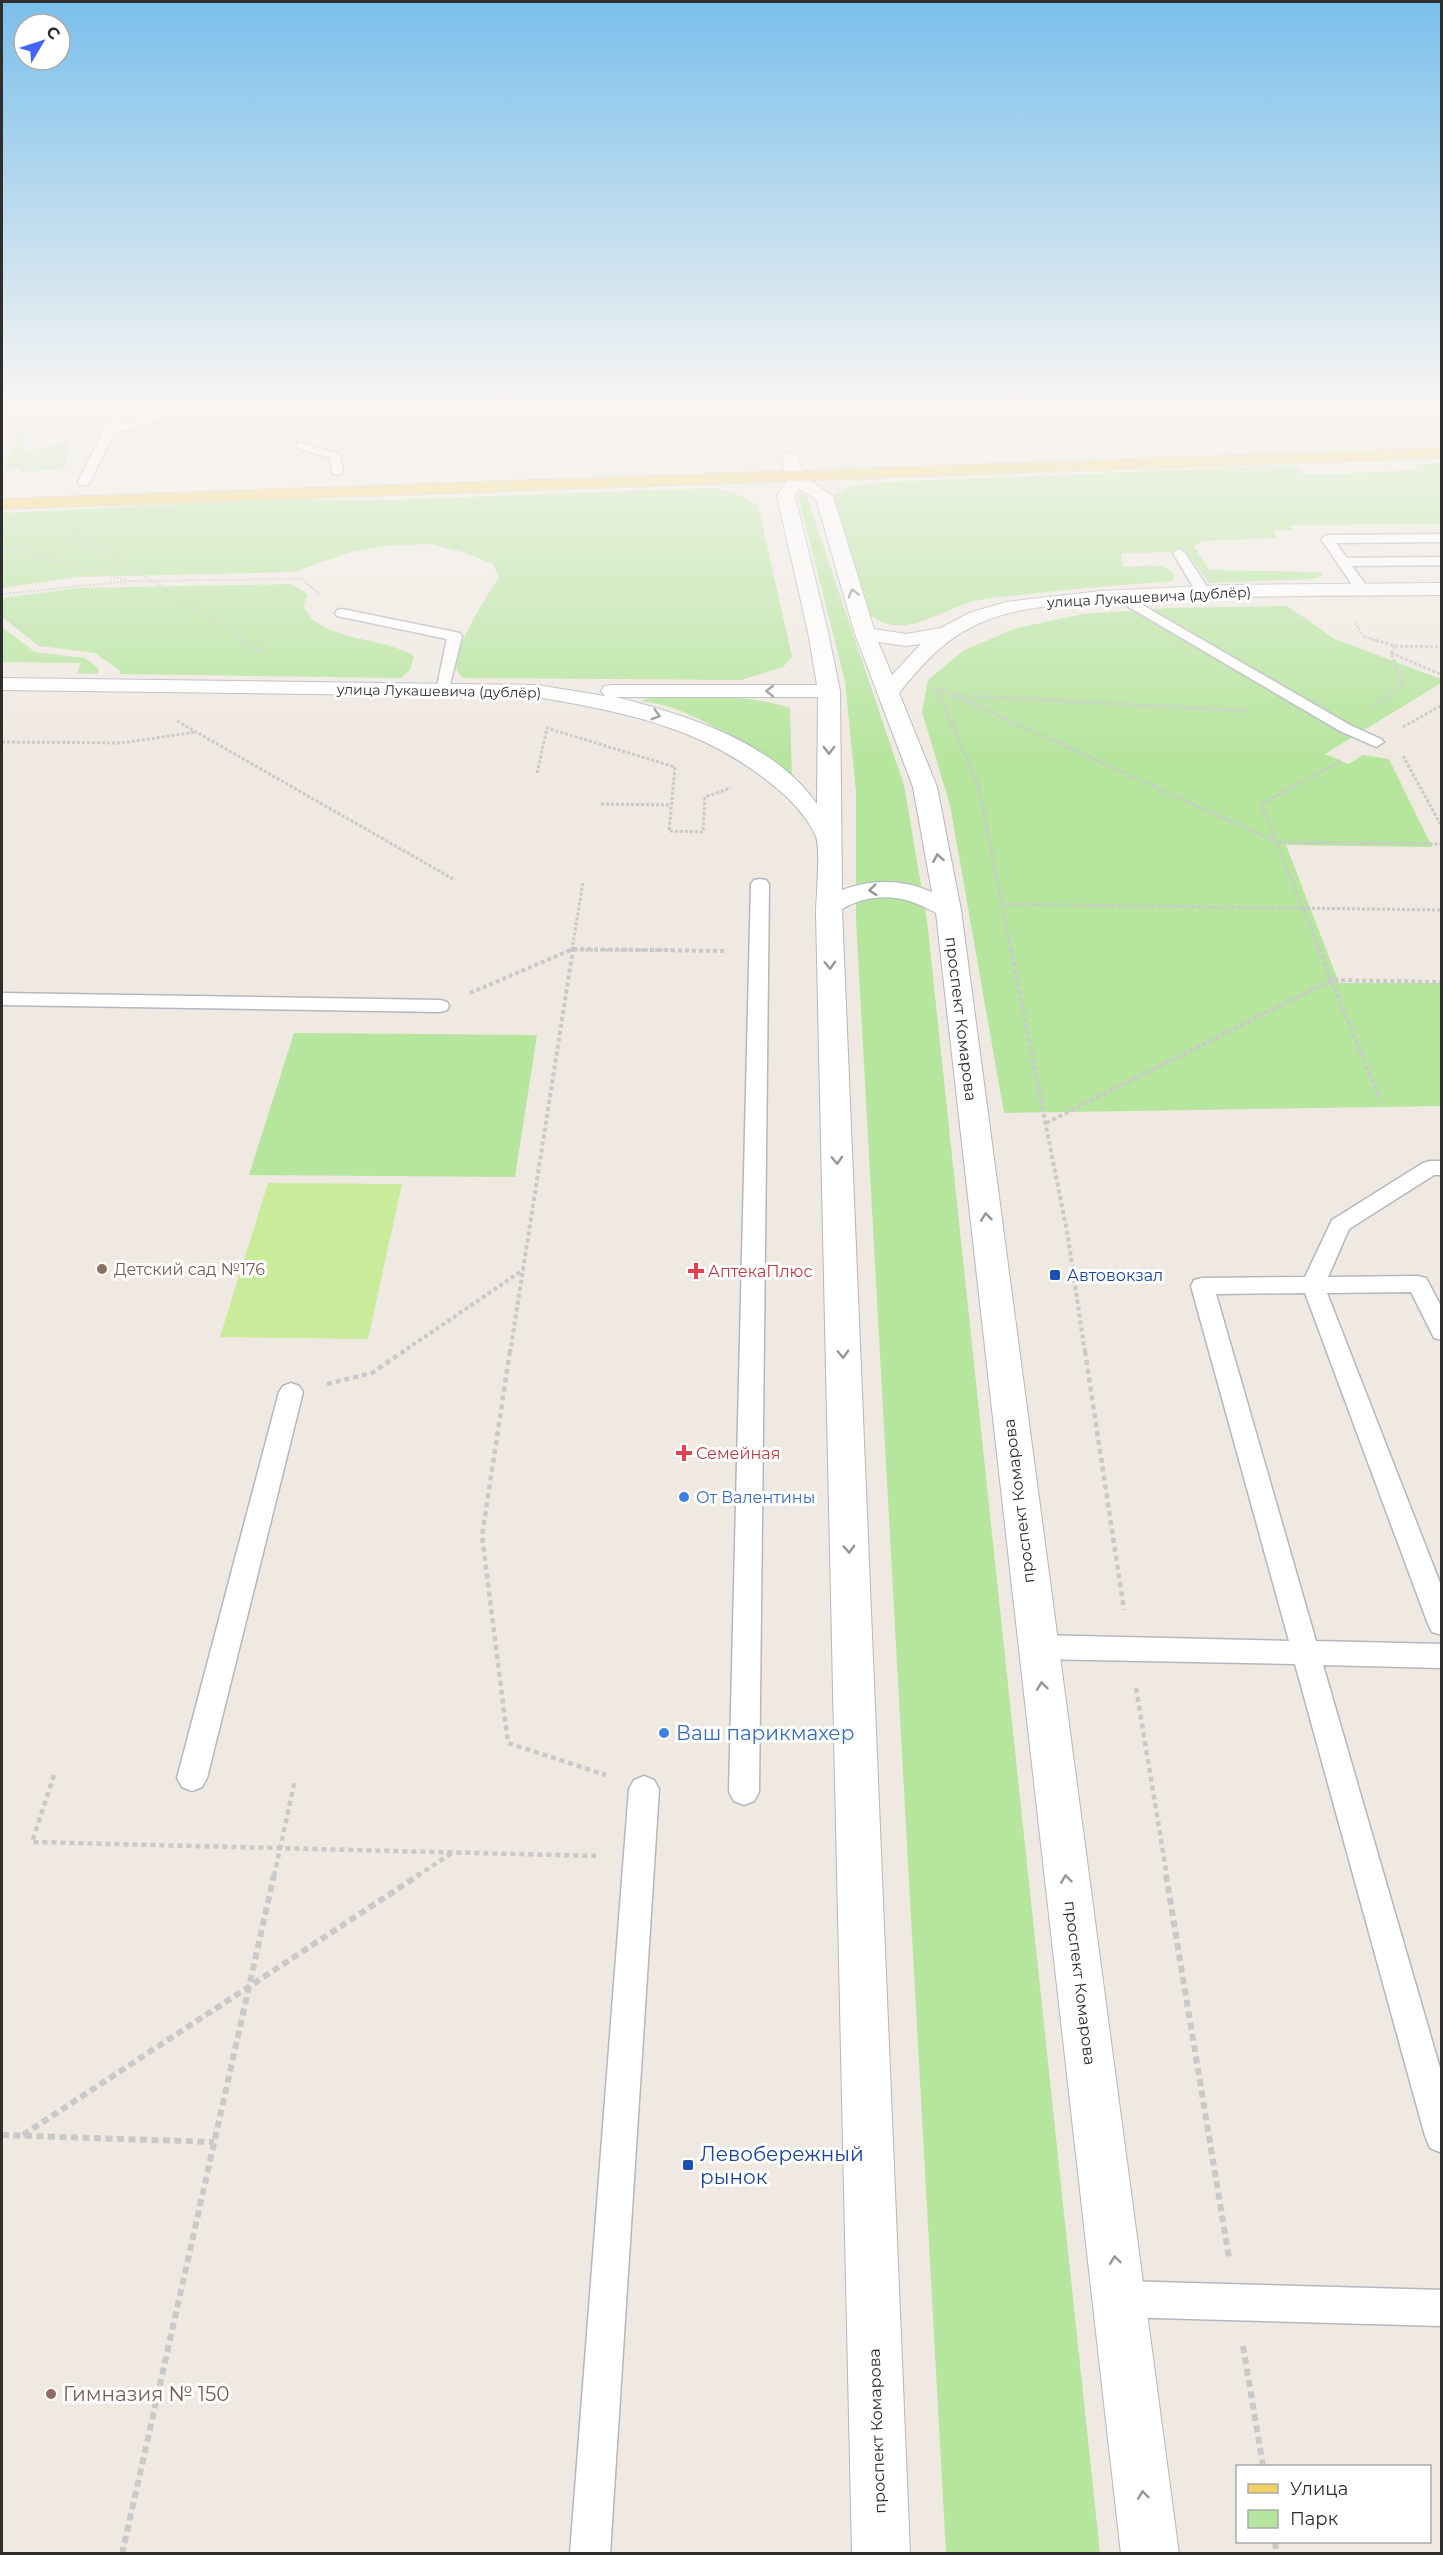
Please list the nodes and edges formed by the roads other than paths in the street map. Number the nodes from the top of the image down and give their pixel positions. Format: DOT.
graph roads {
  1 [pos="791,520"];
  2 [pos="831,520"];
  3 [pos="1442,538"];
  4 [pos="1179,554"];
  5 [pos="1442,561"];
  6 [pos="1343,562"];
  7 [pos="1442,589"];
  8 [pos="1362,590"];
  9 [pos="1204,593"];
  10 [pos="1120,596"];
  11 [pos="342,613"];
  12 [pos="948,632"];
  13 [pos="865,634"];
  14 [pos="2,684"];
  15 [pos="443,690"];
  16 [pos="537,691"];
  17 [pos="829,691"];
  18 [pos="888,693"];
  19 [pos="1376,742"];
  20 [pos="829,838"];
  21 [pos="760,884"];
  22 [pos="829,906"];
  23 [pos="948,910"];
  24 [pos="2,999"];
  25 [pos="440,1006"];
  26 [pos="1442,1168"];
  27 [pos="1313,1285"];
  28 [pos="1442,1332"];
  29 [pos="291,1392"];
  30 [pos="1442,1624"];
  31 [pos="1036,1647"];
  32 [pos="1305,1653"];
  33 [pos="1442,1656"];
  34 [pos="192,1778"];
  35 [pos="644,1789"];
  36 [pos="744,1792"];
  37 [pos="1442,2136"];
  38 [pos="1120,2299"];
  39 [pos="1442,2308"];
  40 [pos="590,2553"];
  41 [pos="881,2553"];
  42 [pos="1150,2553"];
  1 -- 17 [label="main road, проспект Комарова"];
  13 -- 2 [label="main road, проспект Комарова, one-way"];
  3 -- 6 [label="lane"];
  4 -- 9 [label="lane"];
  5 -- 6 [label="lane"];
  6 -- 8 [label="lane"];
  7 -- 8 [label="main road, улица Лукашевича (дублёр)"];
  8 -- 9 [label="main road, улица Лукашевича (дублёр)"];
  9 -- 10 [label="main road, улица Лукашевича (дублёр)"];
  10 -- 12 [label="main road, улица Лукашевича (дублёр)"];
  10 -- 19 [label="lane"];
  11 -- 15 [label="lane"];
  12 -- 13 [label="main road"];
  12 -- 18 [label="main road, улица Лукашевича (дублёр)"];
  13 -- 18 [label="main road, проспект Комарова"];
  14 -- 15 [label="main road, улица Лукашевича (дублёр)"];
  15 -- 16 [label="main road, улица Лукашевича (дублёр)"];
  17 -- 16 [label="main road, one-way"];
  16 -- 20 [label="main road, улица Лукашевича (дублёр), one-way"];
  17 -- 20 [label="main road, проспект Комарова, one-way"];
  23 -- 18 [label="main road, проспект Комарова, one-way"];
  20 -- 22 [label="main road, проспект Комарова"];
  21 -- 36 [label="lane"];
  23 -- 22 [label="main road, one-way"];
  22 -- 41 [label="main road, проспект Комарова, one-way"];
  31 -- 23 [label="main road, проспект Комарова, one-way"];
  24 -- 25 [label="lane"];
  26 -- 27 [label="lane"];
  27 -- 28 [label="lane"];
  27 -- 30 [label="lane"];
  27 -- 32 [label="lane"];
  29 -- 34 [label="lane"];
  31 -- 32 [label="lane"];
  38 -- 31 [label="main road, проспект Комарова, one-way"];
  32 -- 33 [label="lane"];
  32 -- 37 [label="lane"];
  35 -- 40 [label="lane"];
  38 -- 39 [label="lane"];
  42 -- 38 [label="main road, проспект Комарова, one-way"];
}
